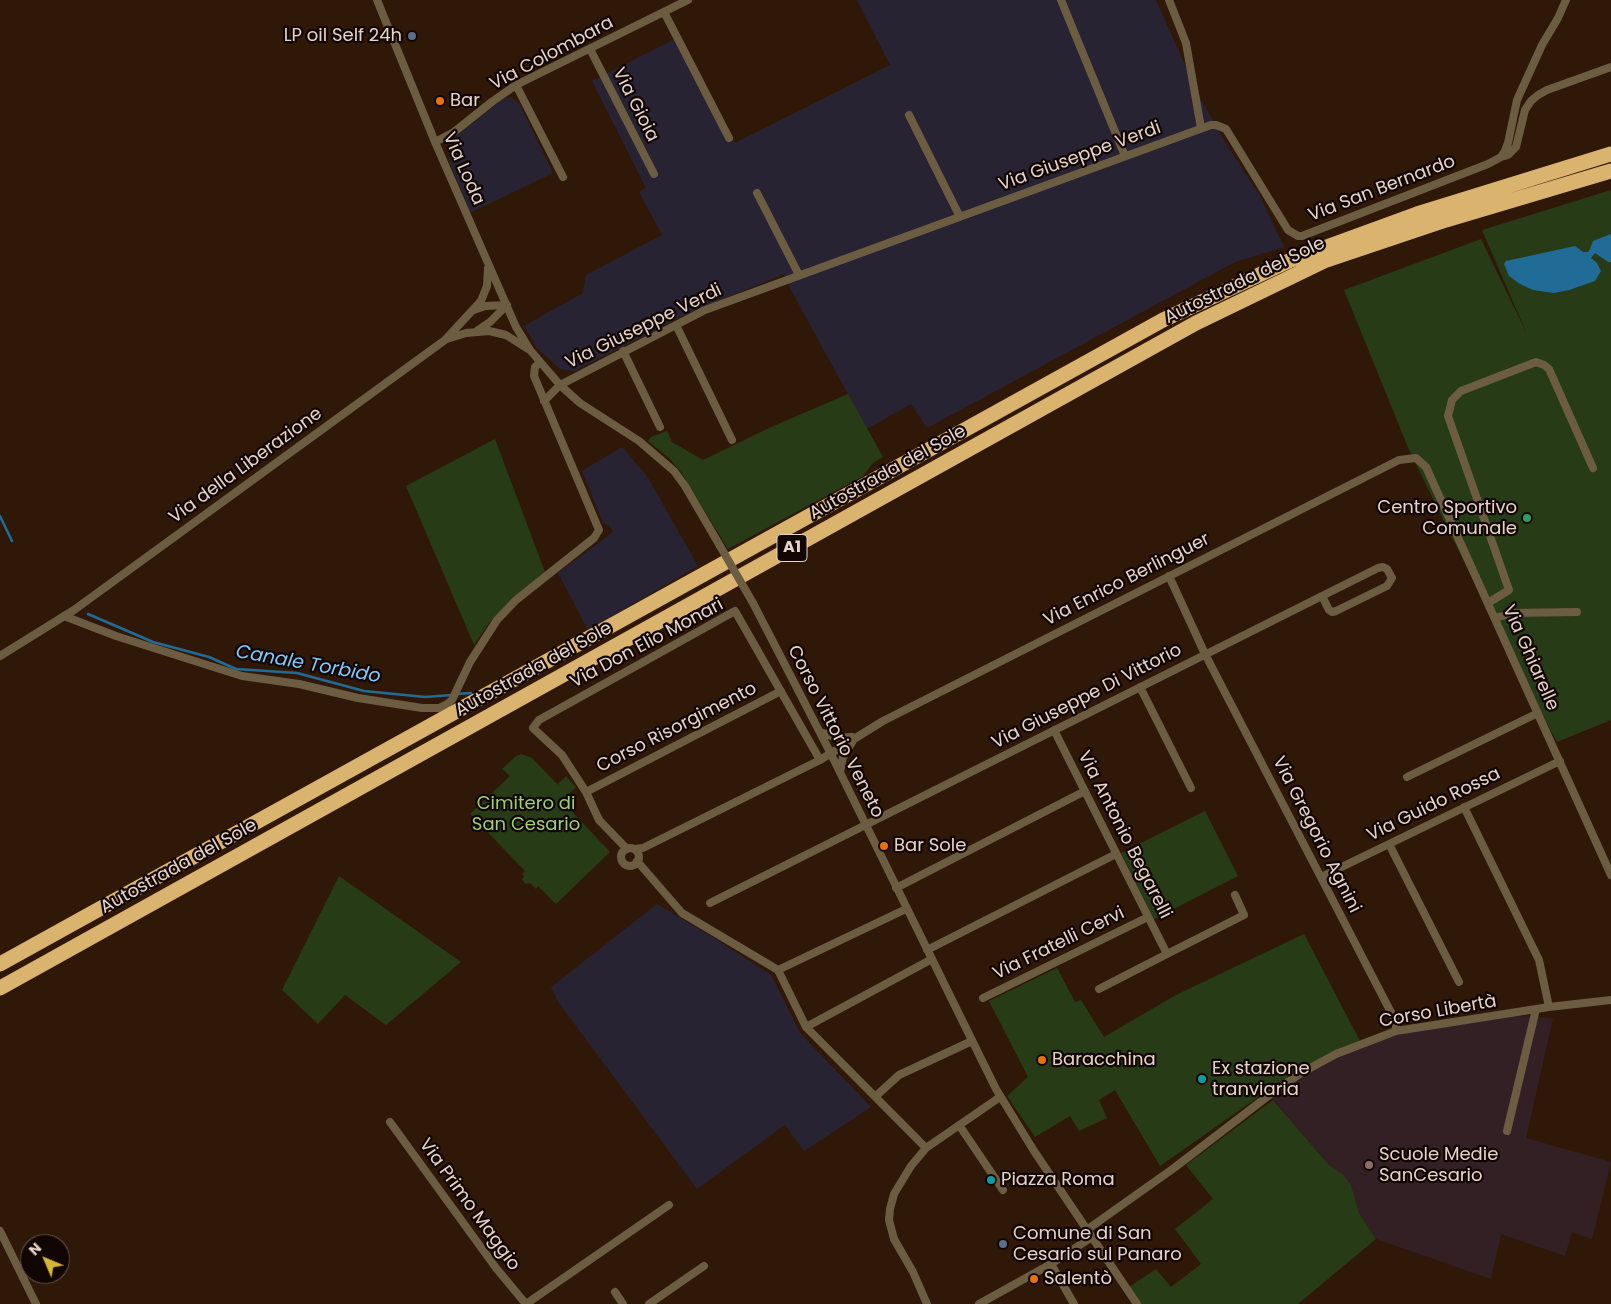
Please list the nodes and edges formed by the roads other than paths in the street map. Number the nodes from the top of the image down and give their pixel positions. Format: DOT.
graph roads {
  1 [pos="377,0"];
  2 [pos="688,0"];
  3 [pos="1061,0"];
  4 [pos="1169,0"];
  5 [pos="1566,0"];
  6 [pos="664,12"];
  7 [pos="590,49"];
  8 [pos="1611,67"];
  9 [pos="516,85"];
  10 [pos="909,115"];
  11 [pos="1211,125"];
  12 [pos="1201,128"];
  13 [pos="729,138"];
  14 [pos="435,142"];
  15 [pos="1611,154"];
  16 [pos="1125,156"];
  17 [pos="1501,157"];
  18 [pos="1611,171"];
  19 [pos="654,174"];
  20 [pos="563,177"];
  21 [pos="757,192"];
  22 [pos="960,217"];
  23 [pos="489,266"];
  24 [pos="799,275"];
  25 [pos="507,305"];
  26 [pos="474,310"];
  27 [pos="676,325"];
  28 [pos="476,331"];
  29 [pos="446,340"];
  30 [pos="530,350"];
  31 [pos="623,351"];
  32 [pos="539,363"];
  33 [pos="560,386"];
  34 [pos="544,401"];
  35 [pos="660,428"];
  36 [pos="732,440"];
  37 [pos="1416,458"];
  38 [pos="1593,468"];
  39 [pos="1168,576"];
  40 [pos="1322,596"];
  41 [pos="1488,603"];
  42 [pos="1577,612"];
  43 [pos="64,616"];
  44 [pos="1495,618"];
  45 [pos="1206,654"];
  46 [pos="0,656"];
  47 [pos="1140,687"];
  48 [pos="781,691"];
  49 [pos="1538,712"];
  50 [pos="1054,730"];
  51 [pos="820,732"];
  52 [pos="855,737"];
  53 [pos="830,752"];
  54 [pos="820,760"];
  55 [pos="1560,761"];
  56 [pos="840,773"];
  57 [pos="1407,777"];
  58 [pos="1191,788"];
  59 [pos="1085,791"];
  60 [pos="586,792"];
  61 [pos="1464,807"];
  62 [pos="866,826"];
  63 [pos="1389,844"];
  64 [pos="630,849"];
  65 [pos="1116,854"];
  66 [pos="637,861"];
  67 [pos="1611,875"];
  68 [pos="1321,877"];
  69 [pos="896,888"];
  70 [pos="1235,895"];
  71 [pos="710,903"];
  72 [pos="906,909"];
  73 [pos="1148,917"];
  74 [pos="927,950"];
  75 [pos="1166,954"];
  76 [pos="932,959"];
  77 [pos="0,964"];
  78 [pos="778,970"];
  79 [pos="1459,982"];
  80 [pos="0,988"];
  81 [pos="1099,989"];
  82 [pos="983,998"];
  83 [pos="1611,1000"];
  84 [pos="1549,1007"];
  85 [pos="1536,1010"];
  86 [pos="806,1027"];
  87 [pos="1396,1031"];
  88 [pos="972,1041"];
  89 [pos="876,1096"];
  90 [pos="1000,1097"];
  91 [pos="390,1122"];
  92 [pos="959,1125"];
  93 [pos="1507,1131"];
  94 [pos="926,1148"];
  95 [pos="1003,1190"];
  96 [pos="669,1205"];
  97 [pos="1088,1229"];
  98 [pos="0,1231"];
  99 [pos="1092,1237"];
  100 [pos="1050,1264"];
  101 [pos="704,1266"];
  102 [pos="614,1292"];
  103 [pos="990,1302"];
  104 [pos="1072,1303"];
  105 [pos="36,1304"];
  106 [pos="526,1304"];
  107 [pos="623,1304"];
  108 [pos="649,1304"];
  109 [pos="927,1304"];
  110 [pos="979,1304"];
  111 [pos="1138,1304"];
  1 -- 14 [label="street, Via Loda"];
  2 -- 6 [label="street, Via Colombara"];
  3 -- 16 [label="street"];
  4 -- 12 [label="street"];
  5 -- 17 [label="street"];
  6 -- 7 [label="street, Via Colombara"];
  6 -- 13 [label="street"];
  7 -- 9 [label="street, Via Colombara"];
  7 -- 19 [label="street, Via Gioia"];
  8 -- 17 [label="street, Via San Bernardo"];
  9 -- 14 [label="street, Via Colombara"];
  9 -- 20 [label="street"];
  10 -- 22 [label="street"];
  11 -- 12 [label="street, Via Giuseppe Verdi"];
  11 -- 17 [label="street, Via San Bernardo"];
  12 -- 16 [label="street, Via Giuseppe Verdi"];
  14 -- 23 [label="street, Via Loda"];
  15 -- 77 [label="highway, Autostrada del Sole / A1"];
  16 -- 22 [label="street, Via Giuseppe Verdi"];
  18 -- 80 [label="highway, Autostrada del Sole / A1"];
  21 -- 24 [label="street"];
  22 -- 24 [label="street, Via Giuseppe Verdi"];
  23 -- 25 [label="street, Corso Vittorio Veneto"];
  23 -- 26 [label="street, Via della Liberazione"];
  24 -- 27 [label="street, Via Giuseppe Verdi"];
  25 -- 26 [label="street"];
  25 -- 28 [label="street, Via della Liberazione"];
  25 -- 30 [label="street, Corso Vittorio Veneto"];
  26 -- 29 [label="street, Via della Liberazione"];
  27 -- 31 [label="street, Via Giuseppe Verdi"];
  27 -- 36 [label="street"];
  28 -- 29 [label="street, Via della Liberazione"];
  28 -- 30 [label="street, Via della Liberazione"];
  29 -- 43 [label="street, Via della Liberazione"];
  30 -- 32 [label="street, Corso Vittorio Veneto"];
  31 -- 33 [label="street, Via Giuseppe Verdi"];
  31 -- 35 [label="street"];
  32 -- 33 [label="street, Corso Vittorio Veneto"];
  32 -- 34 [label="street"];
  33 -- 34 [label="street"];
  33 -- 51 [label="street, Corso Vittorio Veneto, bridge"];
  34 -- 43 [label="street"];
  37 -- 39 [label="street, Via Enrico Berlinguer"];
  37 -- 41 [label="street, Via Ghiarelle"];
  38 -- 41 [label="street"];
  39 -- 45 [label="street, Via Gregorio Agnini"];
  39 -- 52 [label="street, Via Enrico Berlinguer"];
  40 -- 40 [label="street, Via Giuseppe Di Vittorio"];
  40 -- 45 [label="street, Via Giuseppe Di Vittorio"];
  41 -- 44 [label="street, Via Ghiarelle"];
  42 -- 44 [label="street"];
  43 -- 46 [label="street, Via della Liberazione"];
  44 -- 49 [label="street, Via Ghiarelle"];
  45 -- 47 [label="street, Via Giuseppe Di Vittorio"];
  45 -- 68 [label="street, Via Gregorio Agnini"];
  47 -- 50 [label="street, Via Giuseppe Di Vittorio"];
  47 -- 58 [label="street"];
  48 -- 54 [label="street, Via Don Elio Monari"];
  48 -- 60 [label="street, Corso Risorgimento"];
  48 -- 60 [label="street, Via Don Elio Monari"];
  49 -- 55 [label="street, Via Ghiarelle"];
  49 -- 57 [label="street"];
  50 -- 59 [label="street, Via Antonio Begarelli"];
  50 -- 62 [label="street, Via Giuseppe Di Vittorio"];
  51 -- 52 [label="street"];
  51 -- 53 [label="street, Corso Vittorio Veneto"];
  52 -- 53 [label="street, Via Enrico Berlinguer"];
  52 -- 56 [label="street"];
  53 -- 54 [label="street, Via Enrico Berlinguer"];
  53 -- 56 [label="street, Corso Vittorio Veneto"];
  54 -- 64 [label="street, Via Enrico Berlinguer"];
  55 -- 61 [label="street, Via Guido Rossa"];
  55 -- 67 [label="street, Via Ghiarelle"];
  56 -- 62 [label="street, Corso Vittorio Veneto"];
  59 -- 65 [label="street, Via Antonio Begarelli"];
  59 -- 69 [label="street"];
  60 -- 64 [label="street"];
  61 -- 63 [label="street, Via Guido Rossa"];
  61 -- 84 [label="street"];
  62 -- 69 [label="street, Corso Vittorio Veneto"];
  62 -- 71 [label="street, Via Giuseppe Di Vittorio"];
  63 -- 68 [label="street, Via Guido Rossa"];
  63 -- 79 [label="street"];
  64 -- 66 [label="street"];
  64 -- 66 [label="street"];
  65 -- 73 [label="street, Via Antonio Begarelli"];
  65 -- 74 [label="street"];
  66 -- 78 [label="street"];
  68 -- 87 [label="street, Via Gregorio Agnini"];
  69 -- 72 [label="street, Corso Vittorio Veneto"];
  70 -- 75 [label="street"];
  72 -- 74 [label="street, Corso Vittorio Veneto"];
  72 -- 78 [label="street"];
  73 -- 75 [label="street, Via Antonio Begarelli"];
  73 -- 82 [label="street, Via Fratelli Cervi"];
  74 -- 76 [label="street, Corso Vittorio Veneto"];
  75 -- 81 [label="street"];
  76 -- 86 [label="street"];
  76 -- 88 [label="street, Corso Vittorio Veneto"];
  78 -- 86 [label="street"];
  83 -- 84 [label="street, Corso Libertà"];
  84 -- 85 [label="street, Corso Libertà"];
  85 -- 87 [label="street, Corso Libertà"];
  85 -- 93 [label="street"];
  86 -- 94 [label="street"];
  87 -- 97 [label="street, Corso Libertà"];
  88 -- 89 [label="street"];
  88 -- 90 [label="street, Corso Vittorio Veneto"];
  90 -- 92 [label="street"];
  90 -- 97 [label="street, Corso Vittorio Veneto"];
  91 -- 106 [label="street, Via Primo Maggio"];
  92 -- 94 [label="street"];
  92 -- 95 [label="street"];
  94 -- 109 [label="street"];
  96 -- 106 [label="street, Via Primo Maggio"];
  97 -- 99 [label="street, Corso Vittorio Veneto"];
  98 -- 105 [label="street"];
  99 -- 100 [label="street"];
  99 -- 111 [label="street, Corso Vittorio Veneto"];
  100 -- 103 [label="street"];
  100 -- 104 [label="street"];
  101 -- 108 [label="street"];
  102 -- 107 [label="street"];
  103 -- 110 [label="street"];
}
